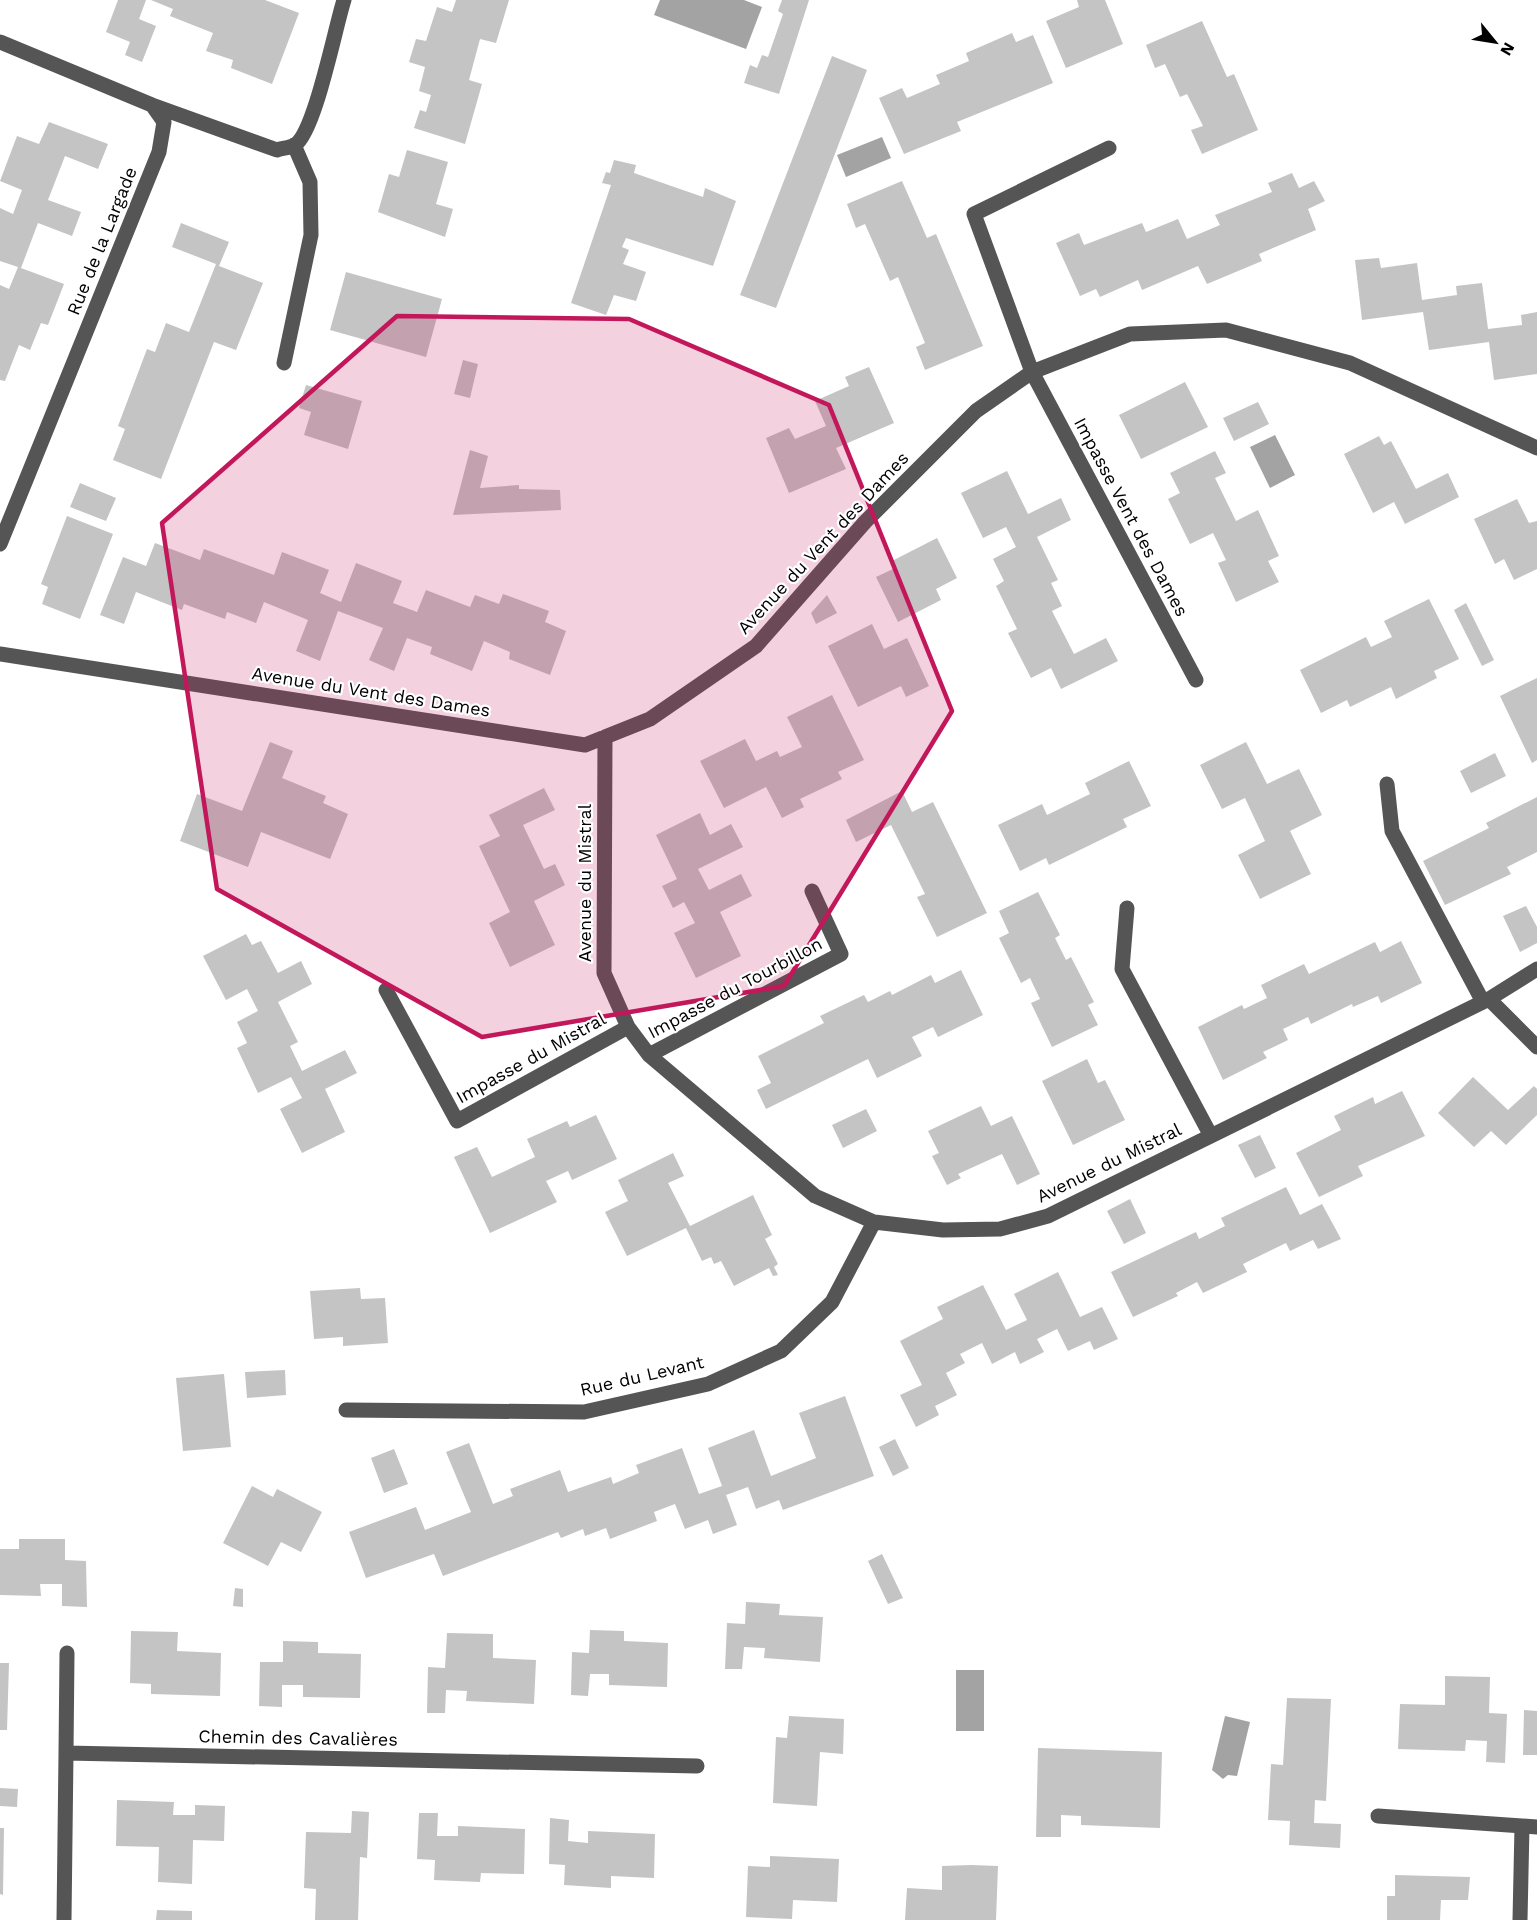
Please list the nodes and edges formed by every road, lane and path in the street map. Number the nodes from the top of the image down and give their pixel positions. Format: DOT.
graph roads {
  1 [pos="344,0"];
  2 [pos="0,42"];
  3 [pos="152,105"];
  4 [pos="294,145"];
  5 [pos="1109,148"];
  6 [pos="284,363"];
  7 [pos="1032,372"];
  8 [pos="1537,448"];
  9 [pos="0,544"];
  10 [pos="0,654"];
  11 [pos="1196,680"];
  12 [pos="605,737"];
  13 [pos="1387,784"];
  14 [pos="812,891"];
  15 [pos="1127,908"];
  16 [pos="1537,969"];
  17 [pos="386,990"];
  18 [pos="1486,1000"];
  19 [pos="628,1027"];
  20 [pos="1537,1047"];
  21 [pos="649,1055"];
  22 [pos="1211,1136"];
  23 [pos="874,1222"];
  24 [pos="346,1410"];
  25 [pos="67,1653"];
  26 [pos="66,1753"];
  27 [pos="697,1766"];
  28 [pos="1378,1816"];
  29 [pos="1530,1827"];
  30 [pos="64,1920"];
  31 [pos="1520,1920"];
  1 -- 4 [label="street"];
  2 -- 3 [label="street"];
  3 -- 4 [label="street"];
  3 -- 9 [label="street, Rue de la Largade"];
  4 -- 6 [label="street"];
  5 -- 7 [label="street, Impasse Vent des Dames"];
  7 -- 8 [label="street, Avenue du Vent des Dames"];
  7 -- 11 [label="street, Impasse Vent des Dames"];
  7 -- 12 [label="street, Avenue du Vent des Dames"];
  10 -- 12 [label="street, Avenue du Vent des Dames"];
  12 -- 19 [label="street, Avenue du Mistral"];
  13 -- 18 [label="street"];
  14 -- 21 [label="street, Impasse du Tourbillon"];
  15 -- 22 [label="street"];
  16 -- 18 [label="street, Avenue du Mistral"];
  17 -- 19 [label="street, Impasse du Mistral"];
  18 -- 20 [label="street"];
  18 -- 22 [label="street, Avenue du Mistral"];
  19 -- 21 [label="street, Avenue du Mistral"];
  21 -- 23 [label="street, Avenue du Mistral"];
  22 -- 23 [label="street, Avenue du Mistral"];
  23 -- 24 [label="street, Rue du Levant"];
  25 -- 26 [label="street"];
  26 -- 27 [label="street, Chemin des Cavalières"];
  26 -- 30 [label="street"];
  28 -- 29 [label="street"];
  29 -- 31 [label="street"];
}
